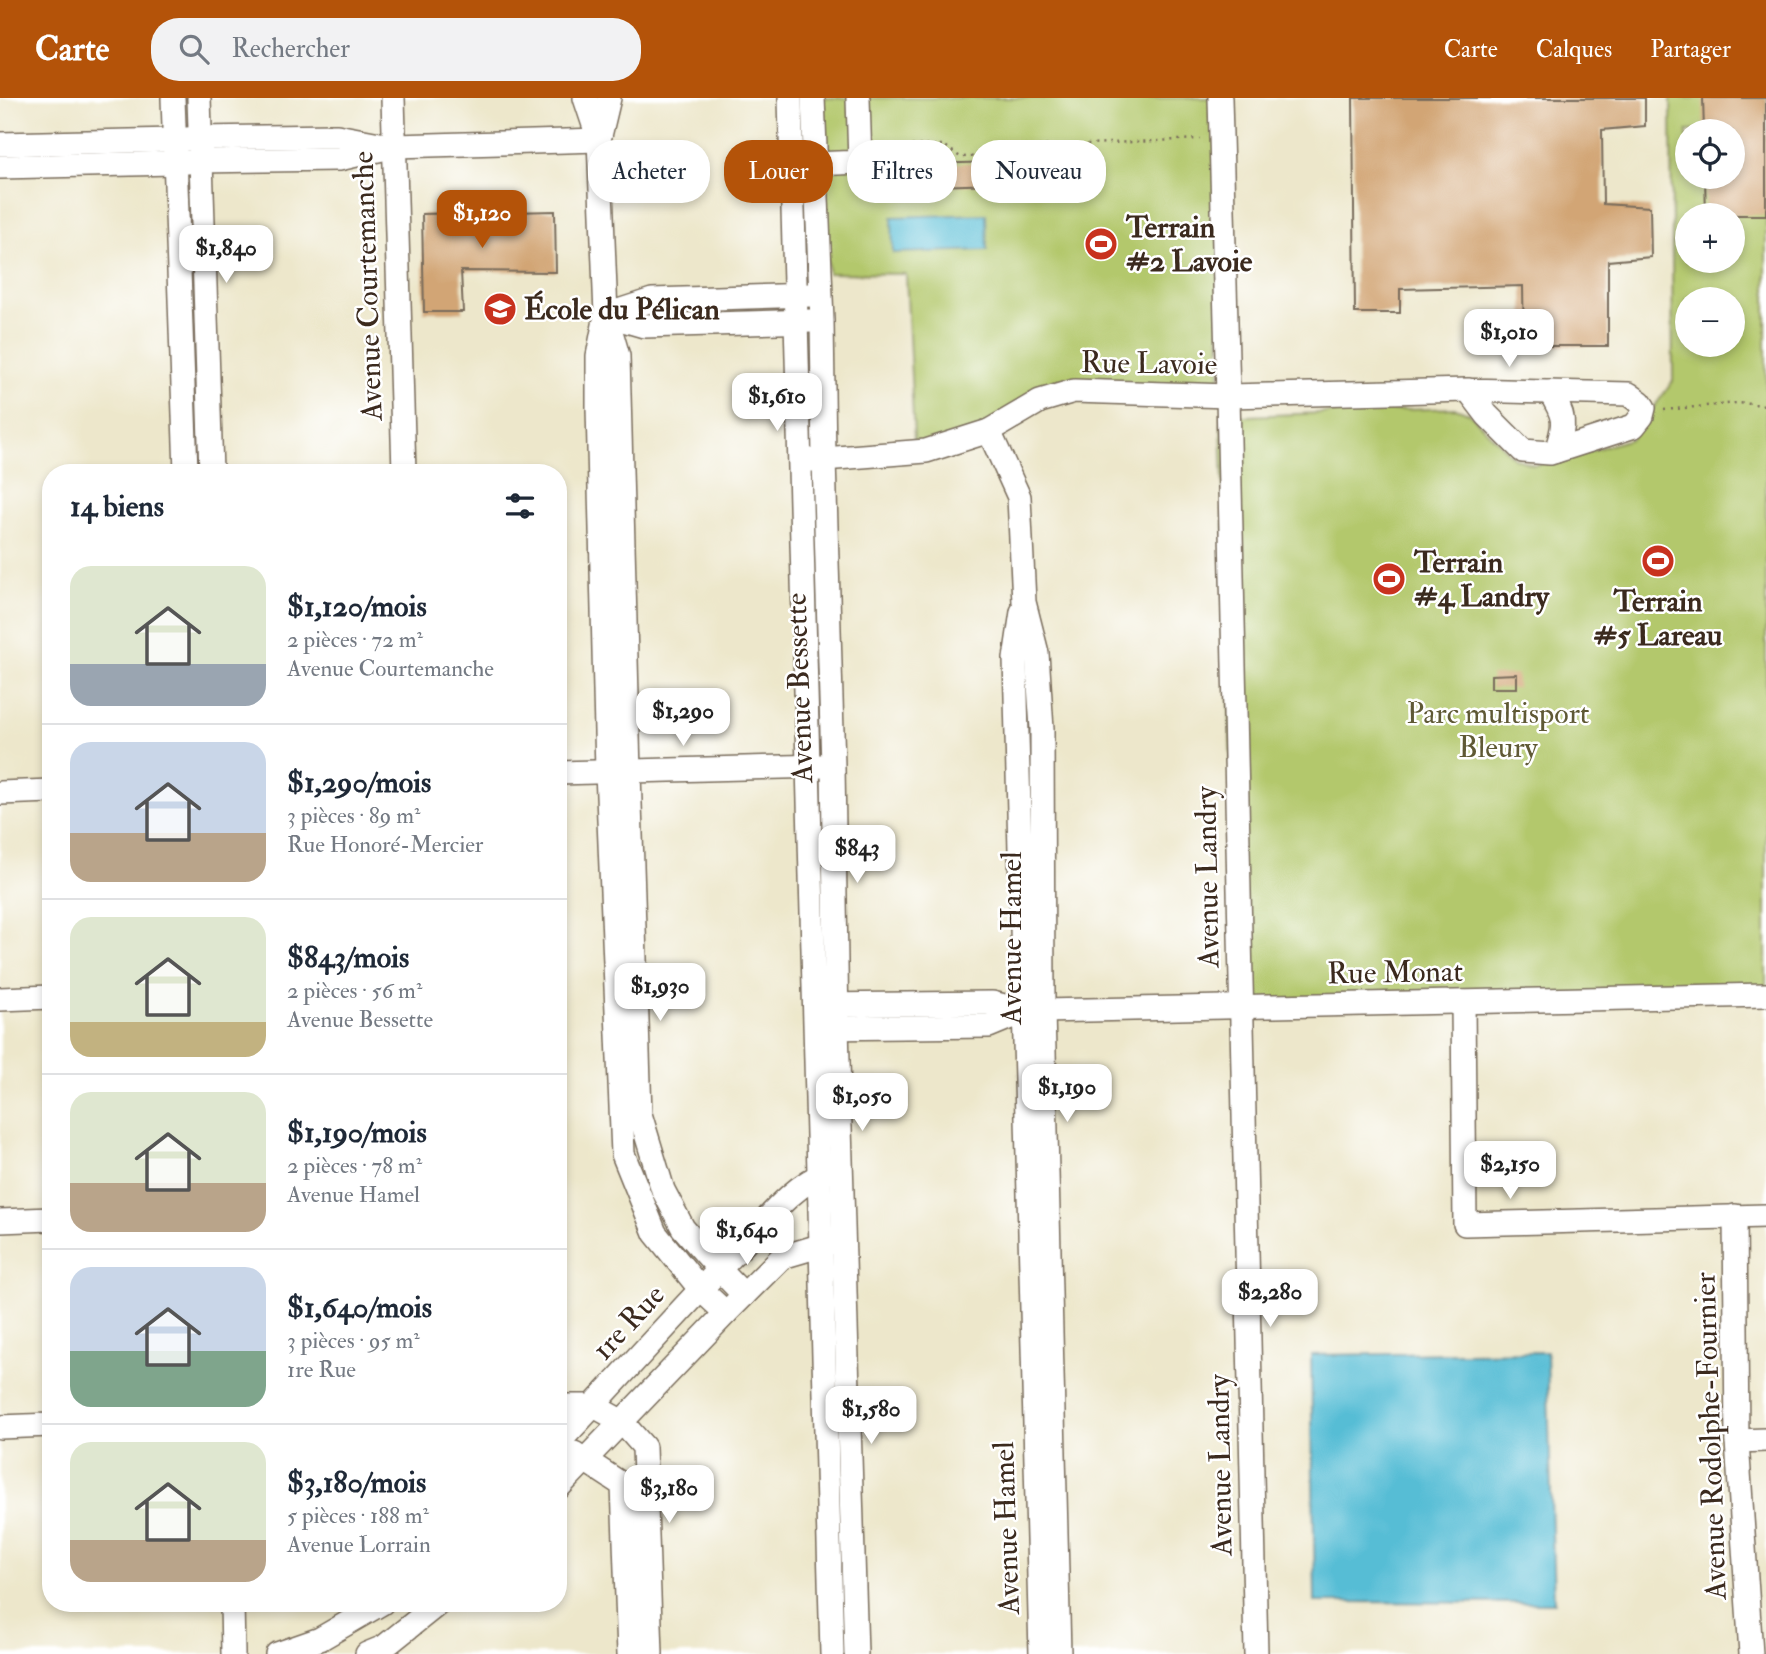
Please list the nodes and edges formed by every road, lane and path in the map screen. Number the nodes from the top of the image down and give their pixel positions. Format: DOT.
graph roads {
  1 [pos="173,98"];
  2 [pos="199,98"];
  3 [pos="393,98"];
  4 [pos="585,98"];
  5 [pos="609,98"];
  6 [pos="790,98"];
  7 [pos="813,98"];
  8 [pos="858,98"];
  9 [pos="1220,98"];
  10 [pos="200,138"];
  11 [pos="1221,138"];
  12 [pos="588,140"];
  13 [pos="599,140"];
  14 [pos="814,140"];
  15 [pos="859,140"];
  16 [pos="0,144"];
  17 [pos="395,146"];
  18 [pos="174,152"];
  19 [pos="957,156"];
  20 [pos="200,161"];
  21 [pos="0,167"];
  22 [pos="602,203"];
  23 [pos="817,203"];
  24 [pos="821,294"];
  25 [pos="795,296"];
  26 [pos="606,315"];
  27 [pos="796,321"];
  28 [pos="822,321"];
  29 [pos="1468,390"];
  30 [pos="1550,392"];
  31 [pos="1228,396"];
  32 [pos="1766,405"];
  33 [pos="1644,408"];
  34 [pos="989,431"];
  35 [pos="1556,451"];
  36 [pos="824,459"];
  37 [pos="800,461"];
  38 [pos="186,464"];
  39 [pos="211,464"];
  40 [pos="404,464"];
  41 [pos="833,766"];
  42 [pos="808,767"];
  43 [pos="618,772"];
  44 [pos="567,773"];
  45 [pos="42,791"];
  46 [pos="0,793"];
  47 [pos="1766,995"];
  48 [pos="42,997"];
  49 [pos="0,999"];
  50 [pos="1463,1002"];
  51 [pos="1241,1007"];
  52 [pos="1034,1011"];
  53 [pos="826,1017"];
  54 [pos="628,1048"];
  55 [pos="841,1168"];
  56 [pos="819,1176"];
  57 [pos="1735,1216"];
  58 [pos="1766,1216"];
  59 [pos="42,1219"];
  60 [pos="0,1221"];
  61 [pos="843,1239"];
  62 [pos="821,1245"];
  63 [pos="719,1269"];
  64 [pos="701,1290"];
  65 [pos="744,1295"];
  66 [pos="726,1313"];
  67 [pos="1043,1401"];
  68 [pos="567,1406"];
  69 [pos="594,1406"];
  70 [pos="621,1421"];
  71 [pos="42,1425"];
  72 [pos="0,1427"];
  73 [pos="567,1434"];
  74 [pos="1766,1440"];
  75 [pos="1737,1441"];
  76 [pos="567,1449"];
  77 [pos="585,1460"];
  78 [pos="567,1479"];
  79 [pos="851,1495"];
  80 [pos="827,1496"];
  81 [pos="232,1612"];
  82 [pos="366,1612"];
  83 [pos="428,1612"];
  84 [pos="233,1654"];
  85 [pos="277,1654"];
  86 [pos="367,1654"];
  87 [pos="629,1654"];
  88 [pos="651,1654"];
  89 [pos="832,1654"];
  90 [pos="856,1654"];
  91 [pos="1041,1654"];
  92 [pos="1059,1654"];
  93 [pos="1256,1654"];
  94 [pos="1751,1654"];
  1 -- 18 [label="street"];
  2 -- 10 [label="street"];
  3 -- 17 [label="street, Avenue Courtemanche"];
  4 -- 13 [label="street"];
  5 -- 13 [label="street"];
  6 -- 25 [label="street, Avenue Bessette"];
  7 -- 14 [label="street, Avenue Bessette"];
  8 -- 15 [label="street"];
  9 -- 11 [label="street, Avenue Landry"];
  10 -- 17 [label="street"];
  10 -- 18 [label="street"];
  10 -- 20 [label="street"];
  11 -- 19 [label="path"];
  11 -- 31 [label="street, Avenue Landry"];
  12 -- 17 [label="street"];
  16 -- 18 [label="street"];
  17 -- 20 [label="street"];
  17 -- 40 [label="street, Avenue Courtemanche"];
  18 -- 20 [label="street"];
  18 -- 21 [label="street"];
  18 -- 38 [label="street"];
  20 -- 39 [label="street"];
  22 -- 26 [label="street"];
  23 -- 24 [label="street, Avenue Bessette"];
  24 -- 25 [label="street"];
  24 -- 28 [label="street, Avenue Bessette"];
  25 -- 26 [label="street"];
  25 -- 27 [label="street, Avenue Bessette"];
  26 -- 27 [label="street"];
  26 -- 43 [label="street"];
  27 -- 28 [label="street"];
  27 -- 37 [label="street, Avenue Bessette"];
  28 -- 36 [label="street, Avenue Bessette"];
  29 -- 30 [label="street, Rue Lavoie"];
  29 -- 31 [label="street, Rue Lavoie"];
  29 -- 35 [label="street"];
  30 -- 33 [label="street, Rue Lavoie"];
  30 -- 35 [label="street"];
  31 -- 34 [label="street, Rue Lavoie"];
  31 -- 51 [label="street, Avenue Landry"];
  32 -- 33 [label="path"];
  33 -- 35 [label="street"];
  34 -- 36 [label="street, Rue Lavoie"];
  34 -- 52 [label="street, Avenue Hamel"];
  36 -- 37 [label="street, Rue Lavoie"];
  36 -- 41 [label="street, Avenue Bessette"];
  37 -- 42 [label="street, Avenue Bessette"];
  41 -- 42 [label="street"];
  41 -- 53 [label="street, Avenue Bessette"];
  42 -- 43 [label="street"];
  42 -- 53 [label="street, Avenue Bessette"];
  43 -- 44 [label="street"];
  43 -- 54 [label="street"];
  45 -- 46 [label="street"];
  47 -- 50 [label="street, Rue Monat"];
  48 -- 49 [label="street"];
  50 -- 51 [label="street, Rue Monat"];
  50 -- 57 [label="street"];
  51 -- 52 [label="street, Rue Monat"];
  51 -- 93 [label="street, Avenue Landry"];
  52 -- 53 [label="street, Rue Monat"];
  52 -- 67 [label="street, Avenue Hamel"];
  53 -- 55 [label="street, Avenue Bessette"];
  53 -- 56 [label="street, Avenue Bessette"];
  54 -- 63 [label="street"];
  54 -- 64 [label="street"];
  55 -- 56 [label="street, 1re Rue"];
  55 -- 61 [label="street, Avenue Bessette"];
  56 -- 62 [label="street, Avenue Bessette"];
  56 -- 63 [label="street, 1re Rue"];
  57 -- 58 [label="street"];
  57 -- 75 [label="street, Avenue Rodolphe-Fournier"];
  59 -- 60 [label="street"];
  61 -- 62 [label="street"];
  61 -- 79 [label="street, Avenue Bessette"];
  62 -- 65 [label="street"];
  62 -- 80 [label="street, Avenue Bessette"];
  63 -- 64 [label="street, 1re Rue"];
  63 -- 65 [label="street"];
  64 -- 66 [label="street"];
  64 -- 69 [label="street, 1re Rue"];
  65 -- 66 [label="street"];
  66 -- 70 [label="street"];
  67 -- 91 [label="street, Avenue Hamel"];
  67 -- 92 [label="street, Avenue Hamel"];
  68 -- 69 [label="street"];
  69 -- 70 [label="street"];
  69 -- 73 [label="street, 1re Rue"];
  70 -- 77 [label="street"];
  70 -- 88 [label="street"];
  71 -- 72 [label="street"];
  74 -- 75 [label="street"];
  75 -- 94 [label="street, Avenue Rodolphe-Fournier"];
  76 -- 77 [label="street"];
  77 -- 78 [label="street"];
  77 -- 87 [label="street"];
  79 -- 80 [label="street"];
  79 -- 90 [label="street, Avenue Bessette"];
  80 -- 89 [label="street, Avenue Bessette"];
  81 -- 84 [label="street"];
  82 -- 85 [label="street"];
  83 -- 86 [label="street"];
}
